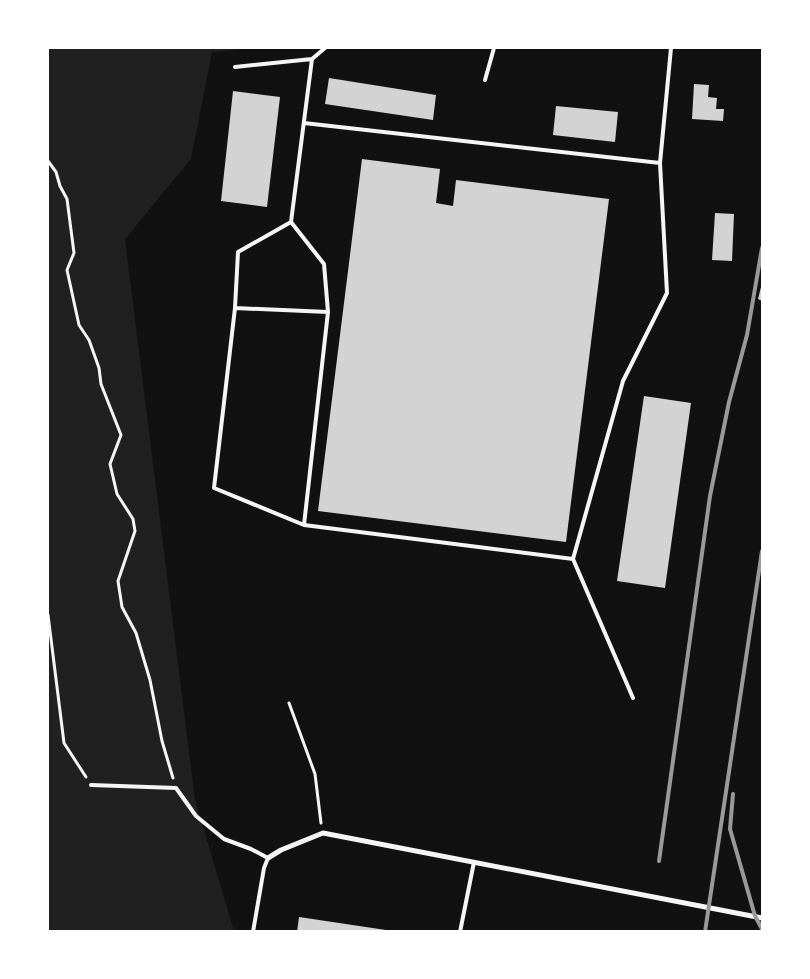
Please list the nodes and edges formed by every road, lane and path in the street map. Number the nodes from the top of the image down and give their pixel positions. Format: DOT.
graph roads {
  1 [pos="325,48"];
  2 [pos="494,48"];
  3 [pos="672,48"];
  4 [pos="312,58"];
  5 [pos="235,67"];
  6 [pos="485,80"];
  7 [pos="304,123"];
  8 [pos="48,161"];
  9 [pos="660,163"];
  10 [pos="291,222"];
  11 [pos="235,308"];
  12 [pos="328,312"];
  13 [pos="304,525"];
  14 [pos="573,559"];
  15 [pos="48,615"];
  16 [pos="633,698"];
  17 [pos="289,703"];
  18 [pos="91,785"];
  19 [pos="176,788"];
  20 [pos="323,833"];
  21 [pos="268,858"];
  22 [pos="474,862"];
  23 [pos="762,918"];
  24 [pos="253,932"];
  25 [pos="460,932"];
  1 -- 4 [label="lane"];
  2 -- 6 [label="lane"];
  3 -- 9 [label="lane"];
  4 -- 5 [label="lane"];
  4 -- 7 [label="lane"];
  7 -- 9 [label="lane"];
  7 -- 10 [label="lane"];
  8 -- 19 [label="path"];
  9 -- 14 [label="lane"];
  10 -- 11 [label="lane"];
  10 -- 12 [label="lane"];
  11 -- 12 [label="lane"];
  11 -- 13 [label="lane"];
  12 -- 13 [label="lane"];
  13 -- 14 [label="lane"];
  14 -- 16 [label="lane"];
  15 -- 18 [label="path"];
  17 -- 20 [label="path"];
  18 -- 19 [label="lane"];
  19 -- 21 [label="lane"];
  20 -- 21 [label="street"];
  20 -- 22 [label="street"];
  21 -- 24 [label="lane"];
  22 -- 23 [label="street"];
  22 -- 25 [label="lane"];
}
